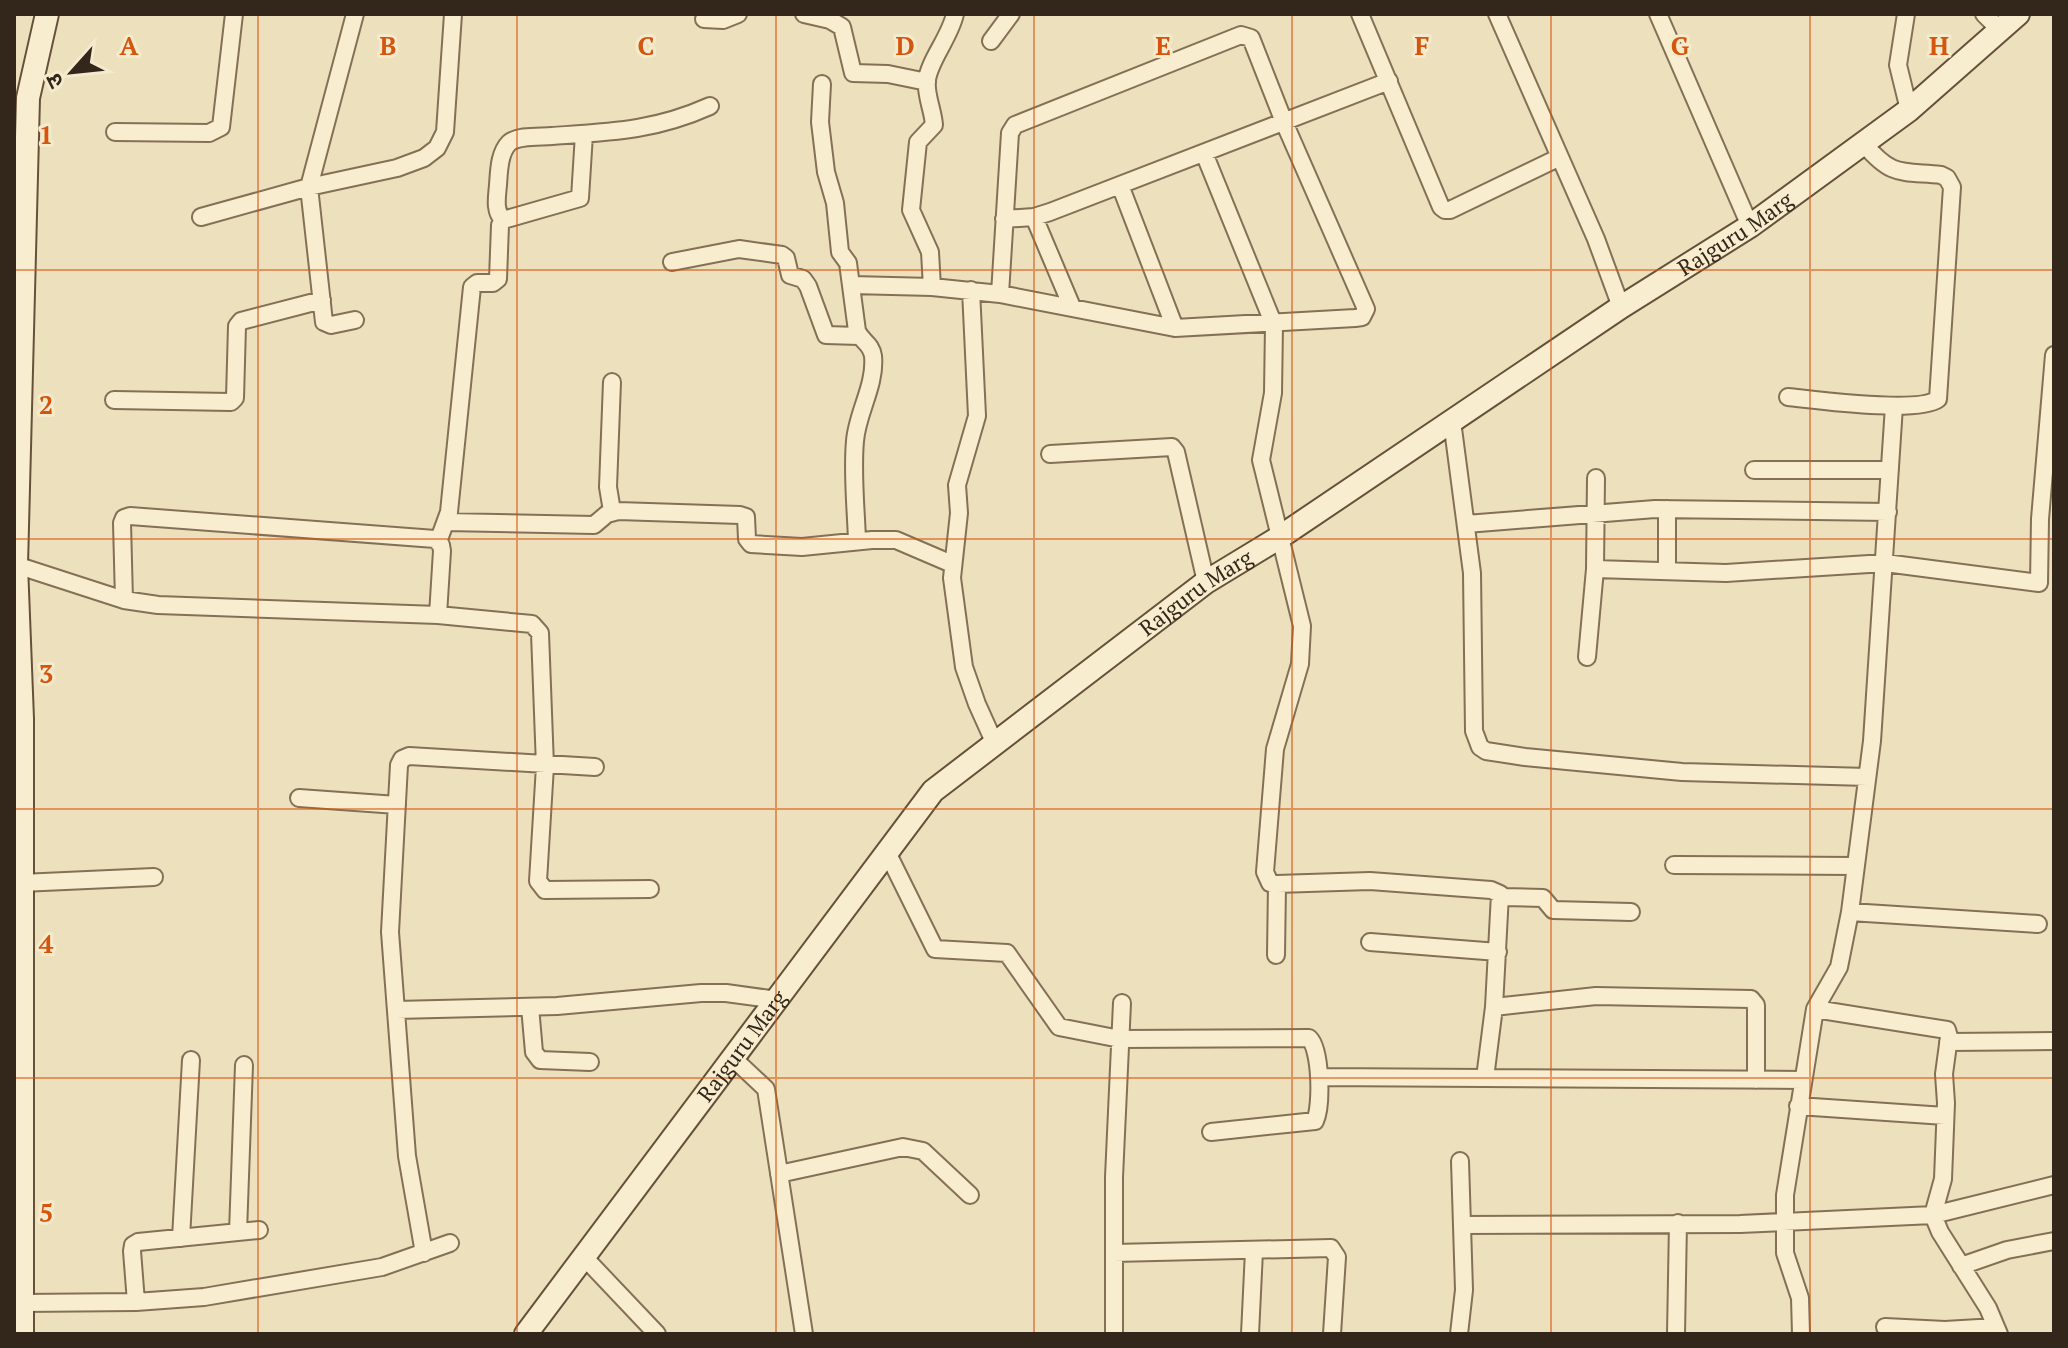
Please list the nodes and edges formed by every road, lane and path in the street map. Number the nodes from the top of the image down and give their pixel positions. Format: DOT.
graph roads {
  1 [pos="47,14"];
  2 [pos="234,14"];
  3 [pos="355,14"];
  4 [pos="453,14"];
  5 [pos="738,14"];
  6 [pos="804,14"];
  7 [pos="955,14"];
  8 [pos="1011,14"];
  9 [pos="1360,14"];
  10 [pos="1497,14"];
  11 [pos="1658,14"];
  12 [pos="1906,14"];
  13 [pos="2018,14"];
  14 [pos="704,19"];
  15 [pos="1992,22"];
  16 [pos="991,41"];
  17 [pos="1389,81"];
  18 [pos="927,82"];
  19 [pos="822,84"];
  20 [pos="710,106"];
  21 [pos="1909,110"];
  22 [pos="1284,122"];
  23 [pos="115,132"];
  24 [pos="584,134"];
  25 [pos="1864,144"];
  26 [pos="1204,153"];
  27 [pos="1560,157"];
  28 [pos="1120,185"];
  29 [pos="309,187"];
  30 [pos="201,217"];
  31 [pos="1034,217"];
  32 [pos="1004,219"];
  33 [pos="503,220"];
  34 [pos="1750,226"];
  35 [pos="672,262"];
  36 [pos="852,285"];
  37 [pos="932,287"];
  38 [pos="971,290"];
  39 [pos="1000,294"];
  40 [pos="322,300"];
  41 [pos="1072,307"];
  42 [pos="1621,307"];
  43 [pos="355,320"];
  44 [pos="1274,325"];
  45 [pos="1175,328"];
  46 [pos="859,336"];
  47 [pos="2054,355"];
  48 [pos="612,382"];
  49 [pos="18,396"];
  50 [pos="1788,397"];
  51 [pos="114,400"];
  52 [pos="1894,406"];
  53 [pos="1452,421"];
  54 [pos="1050,454"];
  55 [pos="1754,470"];
  56 [pos="1890,470"];
  57 [pos="1596,478"];
  58 [pos="1667,509"];
  59 [pos="612,511"];
  60 [pos="1596,512"];
  61 [pos="1888,512"];
  62 [pos="446,522"];
  63 [pos="1466,524"];
  64 [pos="1280,537"];
  65 [pos="857,541"];
  66 [pos="438,542"];
  67 [pos="1885,563"];
  68 [pos="952,564"];
  69 [pos="16,565"];
  70 [pos="1595,569"];
  71 [pos="1667,571"];
  72 [pos="1206,582"];
  73 [pos="2047,584"];
  74 [pos="124,600"];
  75 [pos="438,615"];
  76 [pos="1587,657"];
  77 [pos="18,719"];
  78 [pos="995,744"];
  79 [pos="545,766"];
  80 [pos="595,767"];
  81 [pos="1867,777"];
  82 [pos="299,798"];
  83 [pos="397,805"];
  84 [pos="887,852"];
  85 [pos="1674,865"];
  86 [pos="1855,866"];
  87 [pos="154,877"];
  88 [pos="21,883"];
  89 [pos="1277,884"];
  90 [pos="650,889"];
  91 [pos="1502,897"];
  92 [pos="1631,912"];
  93 [pos="1850,912"];
  94 [pos="2038,924"];
  95 [pos="1370,942"];
  96 [pos="1498,952"];
  97 [pos="1276,955"];
  98 [pos="777,1000"];
  99 [pos="1122,1003"];
  100 [pos="530,1007"];
  101 [pos="1494,1007"];
  102 [pos="1815,1009"];
  103 [pos="396,1010"];
  104 [pos="1120,1039"];
  105 [pos="2054,1041"];
  106 [pos="1948,1042"];
  107 [pos="733,1058"];
  108 [pos="191,1060"];
  109 [pos="590,1062"];
  110 [pos="244,1065"];
  111 [pos="1319,1077"];
  112 [pos="1485,1078"];
  113 [pos="1756,1080"];
  114 [pos="1802,1080"];
  115 [pos="1798,1106"];
  116 [pos="1945,1116"];
  117 [pos="1211,1132"];
  118 [pos="1460,1161"];
  119 [pos="779,1174"];
  120 [pos="2054,1185"];
  121 [pos="970,1195"];
  122 [pos="17,1211"];
  123 [pos="1933,1215"];
  124 [pos="1784,1221"];
  125 [pos="1678,1223"];
  126 [pos="1462,1225"];
  127 [pos="259,1230"];
  128 [pos="238,1232"];
  129 [pos="181,1238"];
  130 [pos="2054,1241"];
  131 [pos="450,1243"];
  132 [pos="1254,1251"];
  133 [pos="424,1253"];
  134 [pos="1114,1253"];
  135 [pos="584,1257"];
  136 [pos="1961,1266"];
  137 [pos="136,1302"];
  138 [pos="21,1303"];
  139 [pos="1885,1327"];
  140 [pos="1998,1330"];
  141 [pos="22,1334"];
  142 [pos="526,1334"];
  143 [pos="657,1334"];
  144 [pos="804,1334"];
  145 [pos="1114,1334"];
  146 [pos="1250,1334"];
  147 [pos="1332,1334"];
  148 [pos="1459,1334"];
  149 [pos="1676,1334"];
  150 [pos="1801,1334"];
  1 -- 49 [label="street"];
  2 -- 23 [label="street"];
  3 -- 29 [label="street"];
  4 -- 29 [label="street"];
  5 -- 14 [label="street"];
  6 -- 18 [label="street"];
  7 -- 18 [label="street"];
  8 -- 16 [label="street"];
  9 -- 17 [label="street"];
  10 -- 27 [label="street"];
  11 -- 34 [label="street"];
  12 -- 21 [label="street"];
  13 -- 15 [label="street, Rajguru Marg"];
  15 -- 21 [label="street, Rajguru Marg"];
  17 -- 22 [label="street"];
  17 -- 27 [label="street"];
  18 -- 37 [label="street"];
  19 -- 36 [label="street"];
  20 -- 24 [label="street"];
  21 -- 25 [label="street, Rajguru Marg"];
  22 -- 26 [label="street"];
  22 -- 32 [label="street"];
  22 -- 44 [label="street"];
  24 -- 33 [label="street"];
  24 -- 33 [label="street"];
  25 -- 34 [label="street, Rajguru Marg"];
  25 -- 52 [label="street"];
  26 -- 28 [label="street"];
  26 -- 44 [label="street"];
  27 -- 42 [label="street"];
  28 -- 31 [label="street"];
  28 -- 45 [label="street"];
  29 -- 30 [label="street"];
  29 -- 40 [label="street"];
  31 -- 32 [label="street"];
  31 -- 41 [label="street"];
  32 -- 39 [label="street"];
  33 -- 62 [label="street"];
  34 -- 42 [label="street, Rajguru Marg"];
  35 -- 46 [label="street"];
  36 -- 37 [label="street"];
  36 -- 46 [label="street"];
  37 -- 38 [label="street"];
  38 -- 39 [label="street"];
  38 -- 68 [label="street"];
  39 -- 41 [label="street"];
  40 -- 43 [label="street"];
  40 -- 51 [label="street"];
  41 -- 45 [label="street"];
  42 -- 53 [label="street, Rajguru Marg"];
  44 -- 45 [label="street"];
  44 -- 64 [label="street"];
  46 -- 65 [label="street"];
  47 -- 73 [label="street"];
  48 -- 59 [label="street"];
  49 -- 69 [label="street"];
  50 -- 52 [label="street"];
  52 -- 56 [label="street"];
  53 -- 63 [label="street"];
  53 -- 64 [label="street, Rajguru Marg"];
  54 -- 72 [label="street"];
  55 -- 56 [label="street"];
  56 -- 61 [label="street"];
  57 -- 60 [label="street"];
  58 -- 60 [label="street"];
  58 -- 61 [label="street"];
  58 -- 71 [label="street"];
  59 -- 62 [label="street"];
  59 -- 65 [label="street"];
  60 -- 63 [label="street"];
  60 -- 70 [label="street"];
  61 -- 67 [label="street"];
  62 -- 66 [label="street"];
  63 -- 81 [label="street"];
  64 -- 72 [label="street, Rajguru Marg"];
  64 -- 89 [label="street"];
  65 -- 68 [label="street"];
  66 -- 74 [label="street"];
  66 -- 75 [label="street"];
  67 -- 71 [label="street"];
  67 -- 73 [label="street"];
  67 -- 81 [label="street"];
  68 -- 78 [label="street"];
  69 -- 74 [label="street"];
  69 -- 77 [label="street"];
  70 -- 71 [label="street"];
  70 -- 76 [label="street"];
  72 -- 78 [label="street, Rajguru Marg"];
  74 -- 75 [label="street"];
  75 -- 79 [label="street"];
  77 -- 88 [label="street"];
  78 -- 84 [label="street, Rajguru Marg"];
  79 -- 80 [label="street"];
  79 -- 83 [label="street"];
  79 -- 90 [label="street"];
  81 -- 86 [label="street"];
  82 -- 83 [label="street"];
  83 -- 103 [label="street"];
  84 -- 98 [label="street, Rajguru Marg"];
  84 -- 104 [label="street"];
  85 -- 86 [label="street"];
  86 -- 93 [label="street"];
  87 -- 88 [label="street"];
  88 -- 122 [label="street"];
  89 -- 91 [label="street"];
  89 -- 97 [label="street"];
  91 -- 92 [label="street"];
  91 -- 96 [label="street"];
  93 -- 94 [label="street"];
  93 -- 102 [label="street"];
  95 -- 96 [label="street"];
  96 -- 101 [label="street"];
  98 -- 100 [label="street"];
  98 -- 107 [label="street, Rajguru Marg"];
  99 -- 104 [label="street"];
  100 -- 103 [label="street"];
  100 -- 109 [label="street"];
  101 -- 112 [label="street"];
  101 -- 113 [label="street"];
  102 -- 106 [label="street"];
  102 -- 114 [label="street"];
  103 -- 133 [label="street"];
  104 -- 111 [label="street"];
  104 -- 134 [label="street"];
  105 -- 106 [label="street"];
  106 -- 116 [label="street"];
  107 -- 119 [label="street"];
  107 -- 135 [label="street, Rajguru Marg"];
  108 -- 129 [label="street"];
  110 -- 128 [label="street"];
  111 -- 112 [label="street"];
  111 -- 117 [label="street"];
  112 -- 113 [label="street"];
  113 -- 114 [label="street"];
  114 -- 115 [label="street"];
  115 -- 116 [label="street"];
  115 -- 124 [label="street"];
  116 -- 123 [label="street"];
  118 -- 126 [label="street"];
  119 -- 121 [label="street"];
  119 -- 144 [label="street"];
  120 -- 123 [label="street"];
  122 -- 138 [label="street"];
  123 -- 124 [label="street"];
  123 -- 136 [label="street"];
  124 -- 125 [label="street"];
  124 -- 150 [label="street"];
  125 -- 126 [label="street"];
  125 -- 149 [label="street"];
  126 -- 148 [label="street"];
  127 -- 128 [label="street"];
  128 -- 129 [label="street"];
  129 -- 137 [label="street"];
  130 -- 136 [label="street"];
  131 -- 133 [label="street"];
  132 -- 134 [label="street"];
  132 -- 146 [label="street"];
  132 -- 147 [label="street"];
  133 -- 137 [label="street"];
  134 -- 145 [label="street"];
  135 -- 142 [label="street, Rajguru Marg"];
  135 -- 143 [label="street"];
  136 -- 140 [label="street"];
  137 -- 138 [label="street"];
  138 -- 141 [label="street"];
  139 -- 140 [label="street"];
}
